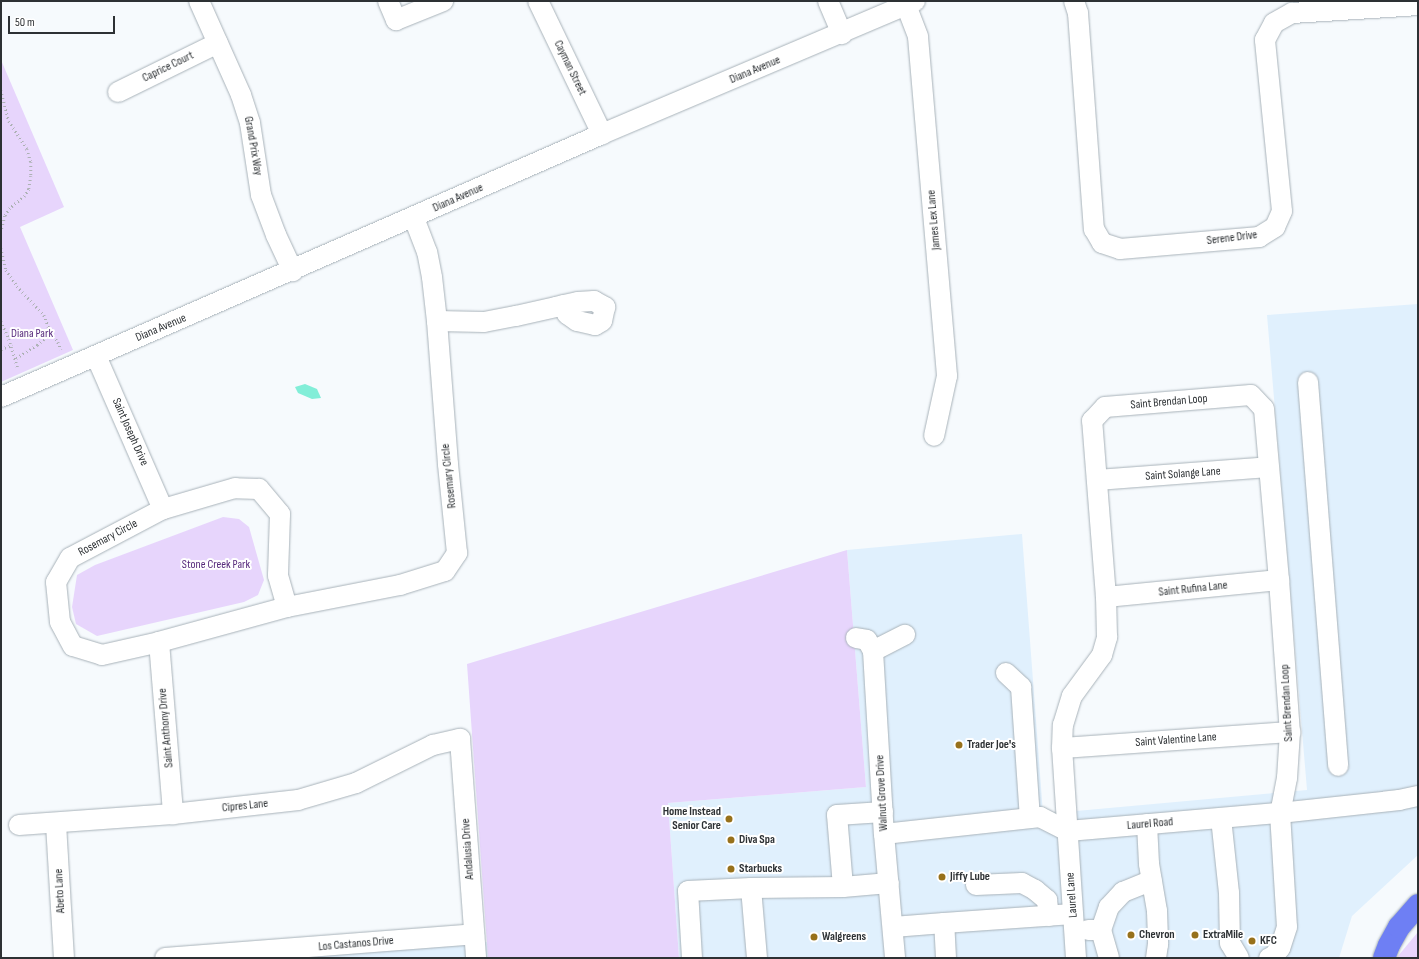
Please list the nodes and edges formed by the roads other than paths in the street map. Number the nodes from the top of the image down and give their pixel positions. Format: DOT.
graph roads {
  1 [pos="199,1"];
  2 [pos="388,1"];
  3 [pos="443,1"];
  4 [pos="538,1"];
  5 [pos="828,1"];
  6 [pos="1074,1"];
  7 [pos="911,3"];
  8 [pos="1418,5"];
  9 [pos="842,34"];
  10 [pos="218,43"];
  11 [pos="118,92"];
  12 [pos="602,134"];
  13 [pos="414,218"];
  14 [pos="293,271"];
  15 [pos="564,305"];
  16 [pos="437,321"];
  17 [pos="96,356"];
  18 [pos="1308,382"];
  19 [pos="1,398"];
  20 [pos="934,436"];
  21 [pos="1269,467"];
  22 [pos="1097,480"];
  23 [pos="163,509"];
  24 [pos="1280,580"];
  25 [pos="1106,598"];
  26 [pos="287,607"];
  27 [pos="905,635"];
  28 [pos="856,638"];
  29 [pos="159,642"];
  30 [pos="873,651"];
  31 [pos="1006,673"];
  32 [pos="1290,732"];
  33 [pos="460,739"];
  34 [pos="1062,748"];
  35 [pos="1338,766"];
  36 [pos="1418,796"];
  37 [pos="883,812"];
  38 [pos="1280,813"];
  39 [pos="173,814"];
  40 [pos="1030,818"];
  41 [pos="1221,818"];
  42 [pos="56,824"];
  43 [pos="1147,824"];
  44 [pos="19,825"];
  45 [pos="1068,831"];
  46 [pos="884,834"];
  47 [pos="1152,880"];
  48 [pos="889,883"];
  49 [pos="976,885"];
  50 [pos="843,887"];
  51 [pos="751,888"];
  52 [pos="1418,905"];
  53 [pos="1049,916"];
  54 [pos="1074,922"];
  55 [pos="944,923"];
  56 [pos="892,927"];
  57 [pos="1101,930"];
  58 [pos="474,934"];
  59 [pos="64,958"];
  60 [pos="165,958"];
  61 [pos="476,958"];
  62 [pos="692,958"];
  63 [pos="757,958"];
  64 [pos="895,958"];
  65 [pos="946,958"];
  66 [pos="1076,958"];
  67 [pos="1109,958"];
  68 [pos="1156,958"];
  69 [pos="1239,958"];
  70 [pos="1269,958"];
  71 [pos="1384,958"];
  1 -- 10 [label="street, Grand Prix Way"];
  2 -- 3 [label="street"];
  4 -- 12 [label="street, Cayman Street"];
  5 -- 9 [label="street"];
  6 -- 8 [label="street, Serene Drive"];
  7 -- 9 [label="street, Diana Avenue"];
  7 -- 20 [label="street, James Lex Lane"];
  9 -- 12 [label="street, Diana Avenue"];
  10 -- 11 [label="street, Caprice Court"];
  10 -- 14 [label="street, Grand Prix Way"];
  12 -- 13 [label="street, Diana Avenue"];
  13 -- 14 [label="street, Diana Avenue"];
  13 -- 16 [label="street, Rosemary Circle"];
  14 -- 17 [label="street, Diana Avenue"];
  15 -- 16 [label="street"];
  16 -- 26 [label="street, Rosemary Circle"];
  17 -- 19 [label="street, Diana Avenue"];
  17 -- 23 [label="street, Saint Joseph Drive"];
  18 -- 35 [label="street"];
  21 -- 22 [label="street, Saint Solange Lane"];
  21 -- 22 [label="street, Saint Brendan Loop"];
  21 -- 24 [label="street, Saint Brendan Loop"];
  22 -- 25 [label="street, Saint Brendan Loop"];
  23 -- 26 [label="street, Rosemary Circle"];
  23 -- 29 [label="street, Rosemary Circle"];
  24 -- 25 [label="street, Saint Rufina Lane"];
  24 -- 32 [label="street, Saint Brendan Loop"];
  25 -- 34 [label="street, Saint Brendan Loop"];
  26 -- 29 [label="street, Rosemary Circle"];
  27 -- 30 [label="street"];
  28 -- 30 [label="street"];
  29 -- 39 [label="street, Saint Anthony Drive"];
  30 -- 37 [label="street, Walnut Grove Drive"];
  31 -- 40 [label="street"];
  32 -- 34 [label="street, Saint Valentine Lane"];
  32 -- 38 [label="street, Saint Brendan Loop"];
  33 -- 39 [label="street, Cipres Lane"];
  33 -- 58 [label="street, Andalusia Drive"];
  34 -- 45 [label="street, Saint Brendan Loop"];
  36 -- 38 [label="street, Laurel Road"];
  37 -- 46 [label="street, Walnut Grove Drive"];
  37 -- 50 [label="street"];
  38 -- 41 [label="street, Laurel Road"];
  38 -- 70 [label="street, Saint Brendan Loop"];
  39 -- 42 [label="street, Cipres Lane"];
  40 -- 45 [label="street"];
  40 -- 46 [label="street"];
  41 -- 43 [label="street, Laurel Road"];
  41 -- 69 [label="street"];
  42 -- 44 [label="street, Cipres Lane"];
  42 -- 59 [label="street, Abeto Lane"];
  43 -- 45 [label="street, Laurel Road"];
  43 -- 47 [label="street"];
  45 -- 54 [label="street, Laurel Lane"];
  46 -- 48 [label="street, Walnut Grove Drive"];
  47 -- 57 [label="street"];
  47 -- 68 [label="street"];
  48 -- 50 [label="street"];
  48 -- 56 [label="street, Walnut Grove Drive"];
  49 -- 53 [label="street"];
  50 -- 51 [label="street"];
  51 -- 62 [label="street"];
  51 -- 63 [label="street"];
  52 -- 71 [label="highway"];
  53 -- 54 [label="street"];
  53 -- 55 [label="street"];
  54 -- 57 [label="street"];
  54 -- 66 [label="street, Laurel Lane"];
  55 -- 56 [label="street"];
  55 -- 65 [label="street"];
  56 -- 64 [label="street, Walnut Grove Drive"];
  57 -- 67 [label="street"];
  58 -- 60 [label="street, Los Castanos Drive"];
  58 -- 61 [label="street, Andalusia Drive"];
}
